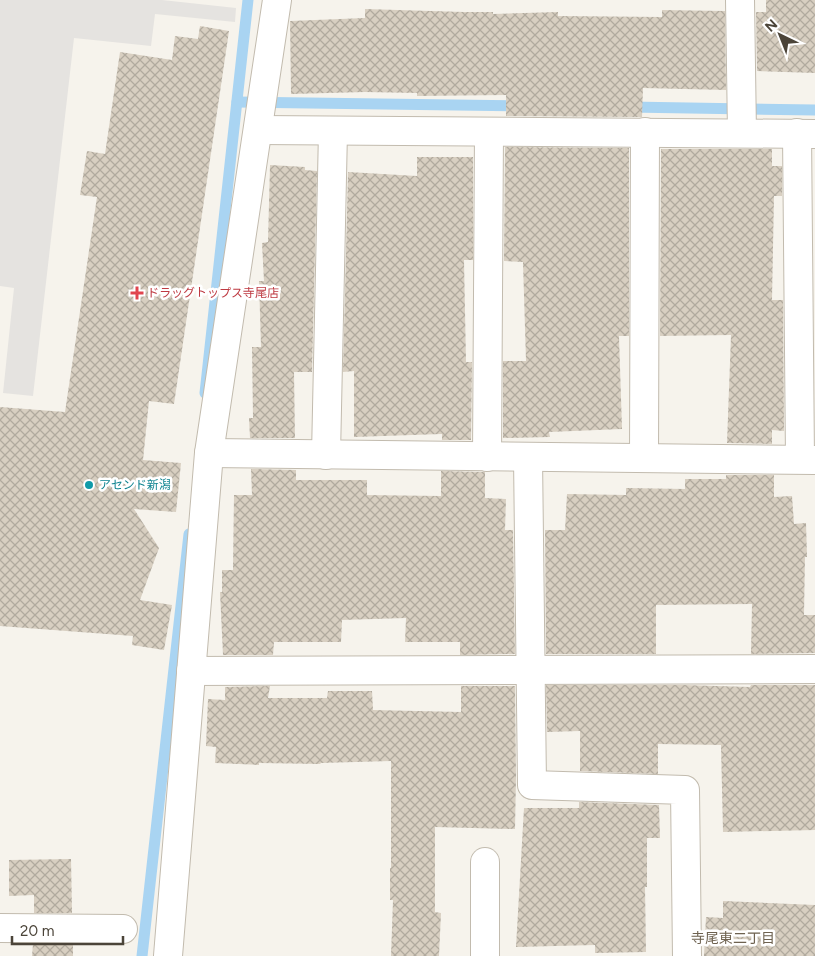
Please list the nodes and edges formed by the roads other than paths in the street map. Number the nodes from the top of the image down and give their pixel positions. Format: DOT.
graph roads {
  1 [pos="277,0"];
  2 [pos="740,0"];
  3 [pos="258,130"];
  4 [pos="333,131"];
  5 [pos="489,132"];
  6 [pos="645,132"];
  7 [pos="742,133"];
  8 [pos="806,134"];
  9 [pos="209,453"];
  10 [pos="326,455"];
  11 [pos="486,456"];
  12 [pos="528,457"];
  13 [pos="644,458"];
  14 [pos="808,460"];
  15 [pos="815,669"];
  16 [pos="530,670"];
  17 [pos="191,671"];
  18 [pos="485,862"];
  19 [pos="0,928"];
  20 [pos="123,929"];
  21 [pos="168,956"];
  22 [pos="485,956"];
  23 [pos="687,956"];
  1 -- 3 [label="street"];
  2 -- 7 [label="street"];
  3 -- 4 [label="street"];
  3 -- 9 [label="street"];
  4 -- 5 [label="street"];
  4 -- 10 [label="street"];
  5 -- 6 [label="street"];
  5 -- 11 [label="street"];
  6 -- 7 [label="street"];
  6 -- 13 [label="street"];
  7 -- 8 [label="street"];
  8 -- 14 [label="street"];
  9 -- 10 [label="street"];
  9 -- 17 [label="street"];
  10 -- 11 [label="street"];
  11 -- 12 [label="street"];
  12 -- 13 [label="street"];
  12 -- 16 [label="street"];
  13 -- 14 [label="street"];
  15 -- 16 [label="street"];
  16 -- 17 [label="street"];
  16 -- 23 [label="street"];
  17 -- 21 [label="street"];
  18 -- 22 [label="street"];
  19 -- 20 [label="street"];
}
